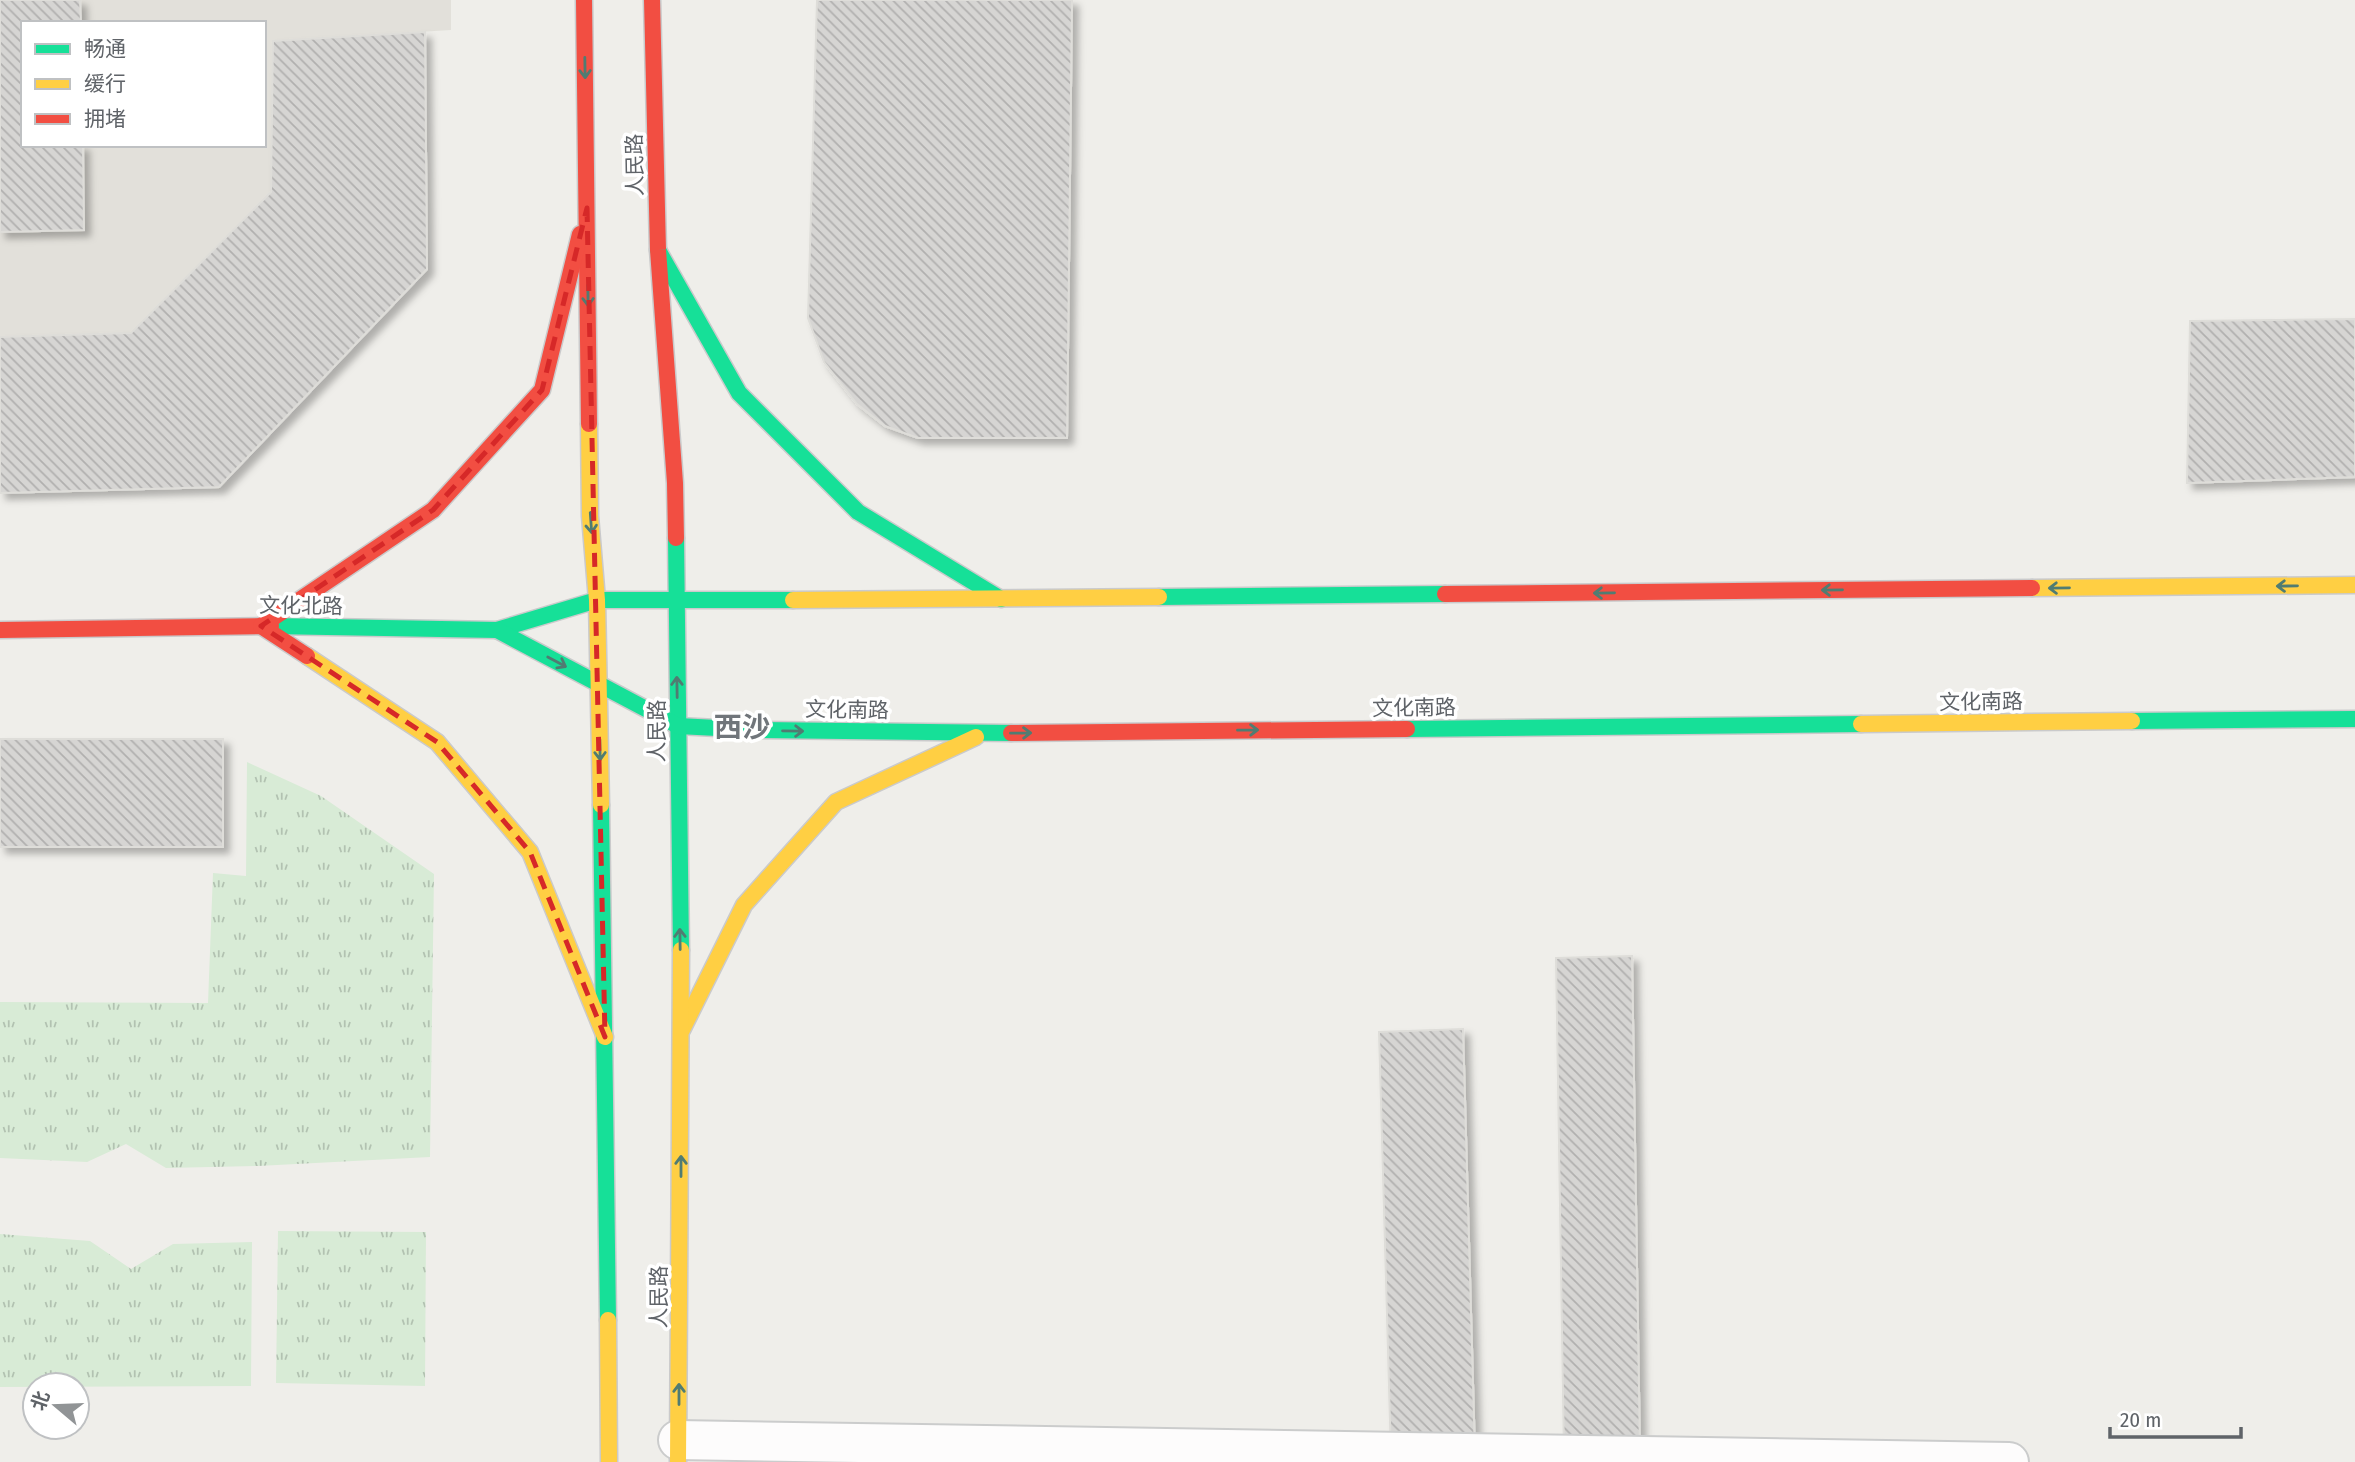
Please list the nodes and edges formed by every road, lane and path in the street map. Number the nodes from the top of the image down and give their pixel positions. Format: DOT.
graph roads {
  1 [pos="583,0"];
  2 [pos="652,0"];
  3 [pos="587,208"];
  4 [pos="658,250"];
  5 [pos="2355,585"];
  6 [pos="1001,599"];
  7 [pos="597,600"];
  8 [pos="261,626"];
  9 [pos="0,630"];
  10 [pos="497,631"];
  11 [pos="2355,719"];
  12 [pos="678,726"];
  13 [pos="984,733"];
  14 [pos="682,1030"];
  15 [pos="605,1037"];
  16 [pos="678,1451"];
  17 [pos="609,1462"];
  18 [pos="2009,1462"];
  1 -- 3 [label="main road, one-way"];
  2 -- 4 [label="main road, 人民路"];
  3 -- 7 [label="main road, one-way"];
  3 -- 8 [label="main road"];
  4 -- 6 [label="main road"];
  12 -- 4 [label="main road, 人民路, one-way"];
  5 -- 6 [label="main road, one-way"];
  6 -- 7 [label="main road"];
  7 -- 10 [label="main road, 文化北路"];
  7 -- 15 [label="main road, one-way"];
  8 -- 9 [label="main road, 文化北路"];
  8 -- 10 [label="main road, 文化北路"];
  8 -- 15 [label="main road"];
  10 -- 12 [label="main road, 文化南路, one-way"];
  13 -- 11 [label="main road, 文化南路, one-way"];
  12 -- 13 [label="main road, 文化南路, one-way"];
  14 -- 12 [label="main road, 人民路, one-way"];
  13 -- 14 [label="main road"];
  16 -- 14 [label="main road, 人民路, one-way"];
  15 -- 17 [label="main road"];
  16 -- 18 [label="street"];
}
